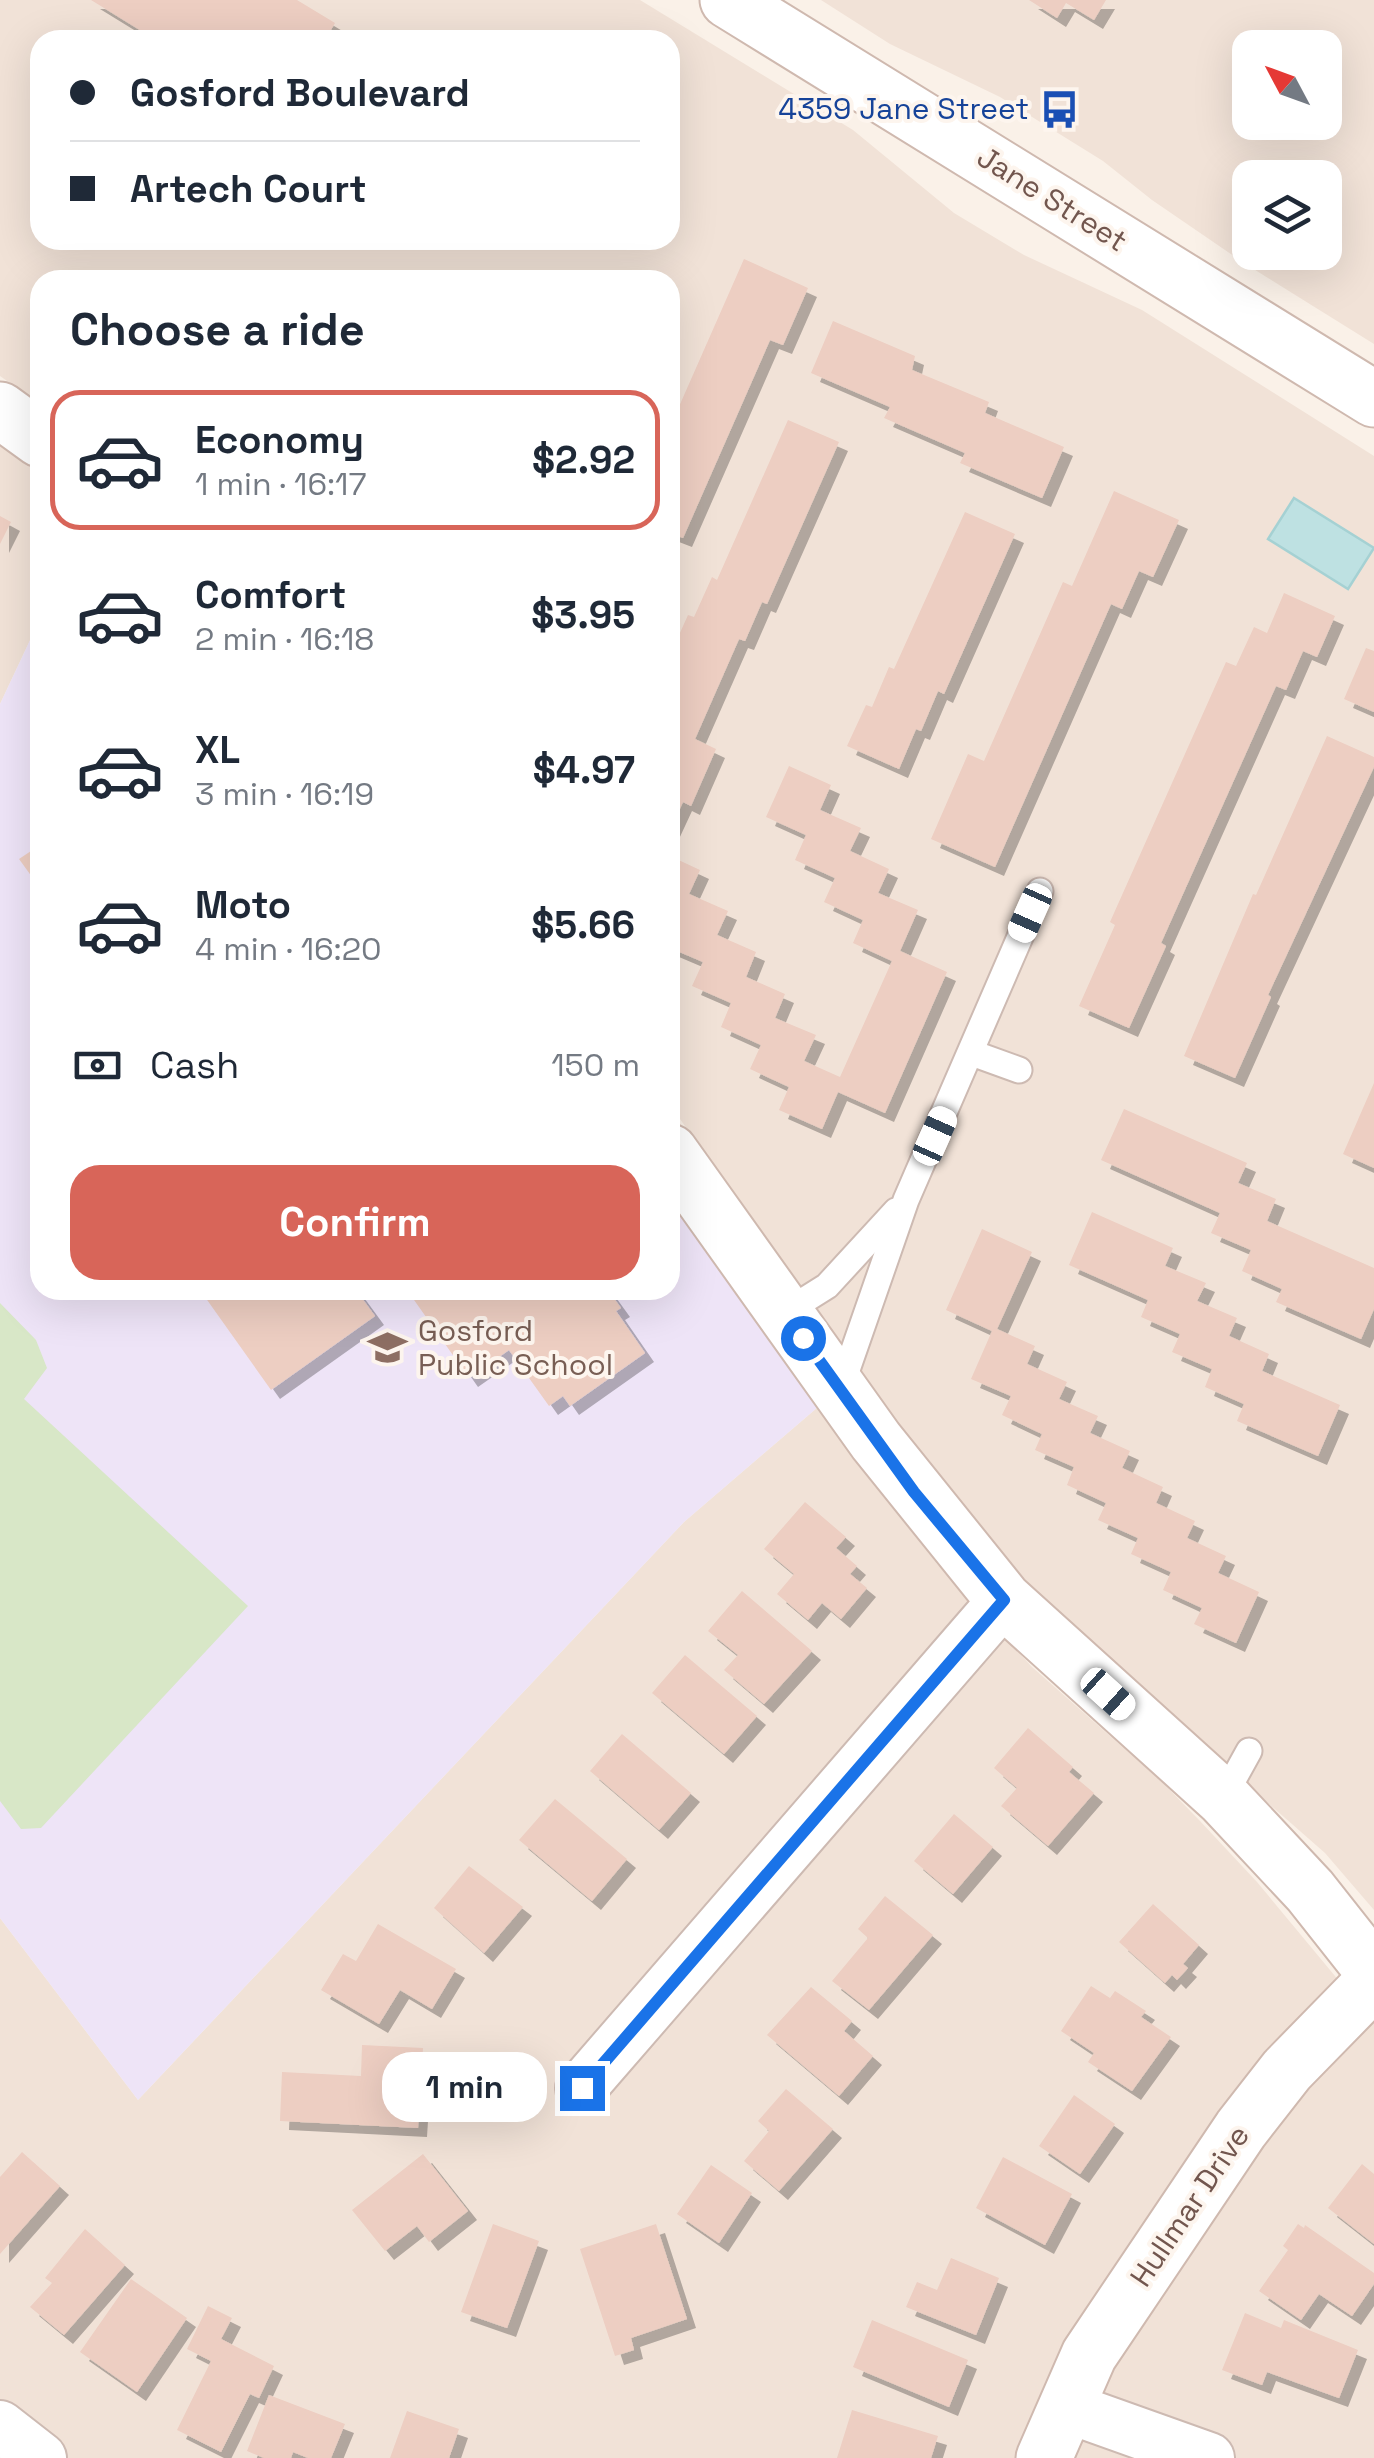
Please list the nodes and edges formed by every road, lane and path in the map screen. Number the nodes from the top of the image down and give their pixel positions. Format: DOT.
graph roads {
  1 [pos="728,0"];
  2 [pos="1374,399"];
  3 [pos="0,410"];
  4 [pos="30,431"];
  5 [pos="1040,891"];
  6 [pos="972,1053"];
  7 [pos="1019,1070"];
  8 [pos="680,1166"];
  9 [pos="906,1200"];
  10 [pos="784,1313"];
  11 [pos="840,1389"];
  12 [pos="1004,1600"];
  13 [pos="1249,1751"];
  14 [pos="1223,1798"];
  15 [pos="1374,1972"];
  16 [pos="1374,1980"];
  17 [pos="582,2088"];
  18 [pos="1066,2407"];
  19 [pos="0,2426"];
  20 [pos="41,2458"];
  21 [pos="1044,2458"];
  22 [pos="1209,2458"];
  1 -- 2 [label="street, Jane Street"];
  3 -- 4 [label="street"];
  5 -- 6 [label="lane"];
  6 -- 7 [label="lane"];
  6 -- 9 [label="lane"];
  8 -- 10 [label="street"];
  9 -- 10 [label="lane"];
  9 -- 11 [label="lane"];
  10 -- 11 [label="street"];
  11 -- 12 [label="street"];
  12 -- 14 [label="street"];
  12 -- 17 [label="street"];
  13 -- 14 [label="lane"];
  14 -- 15 [label="street"];
  16 -- 18 [label="street, Hullmar Drive"];
  18 -- 21 [label="street, Hullmar Drive"];
  18 -- 22 [label="street"];
  19 -- 20 [label="street"];
}
